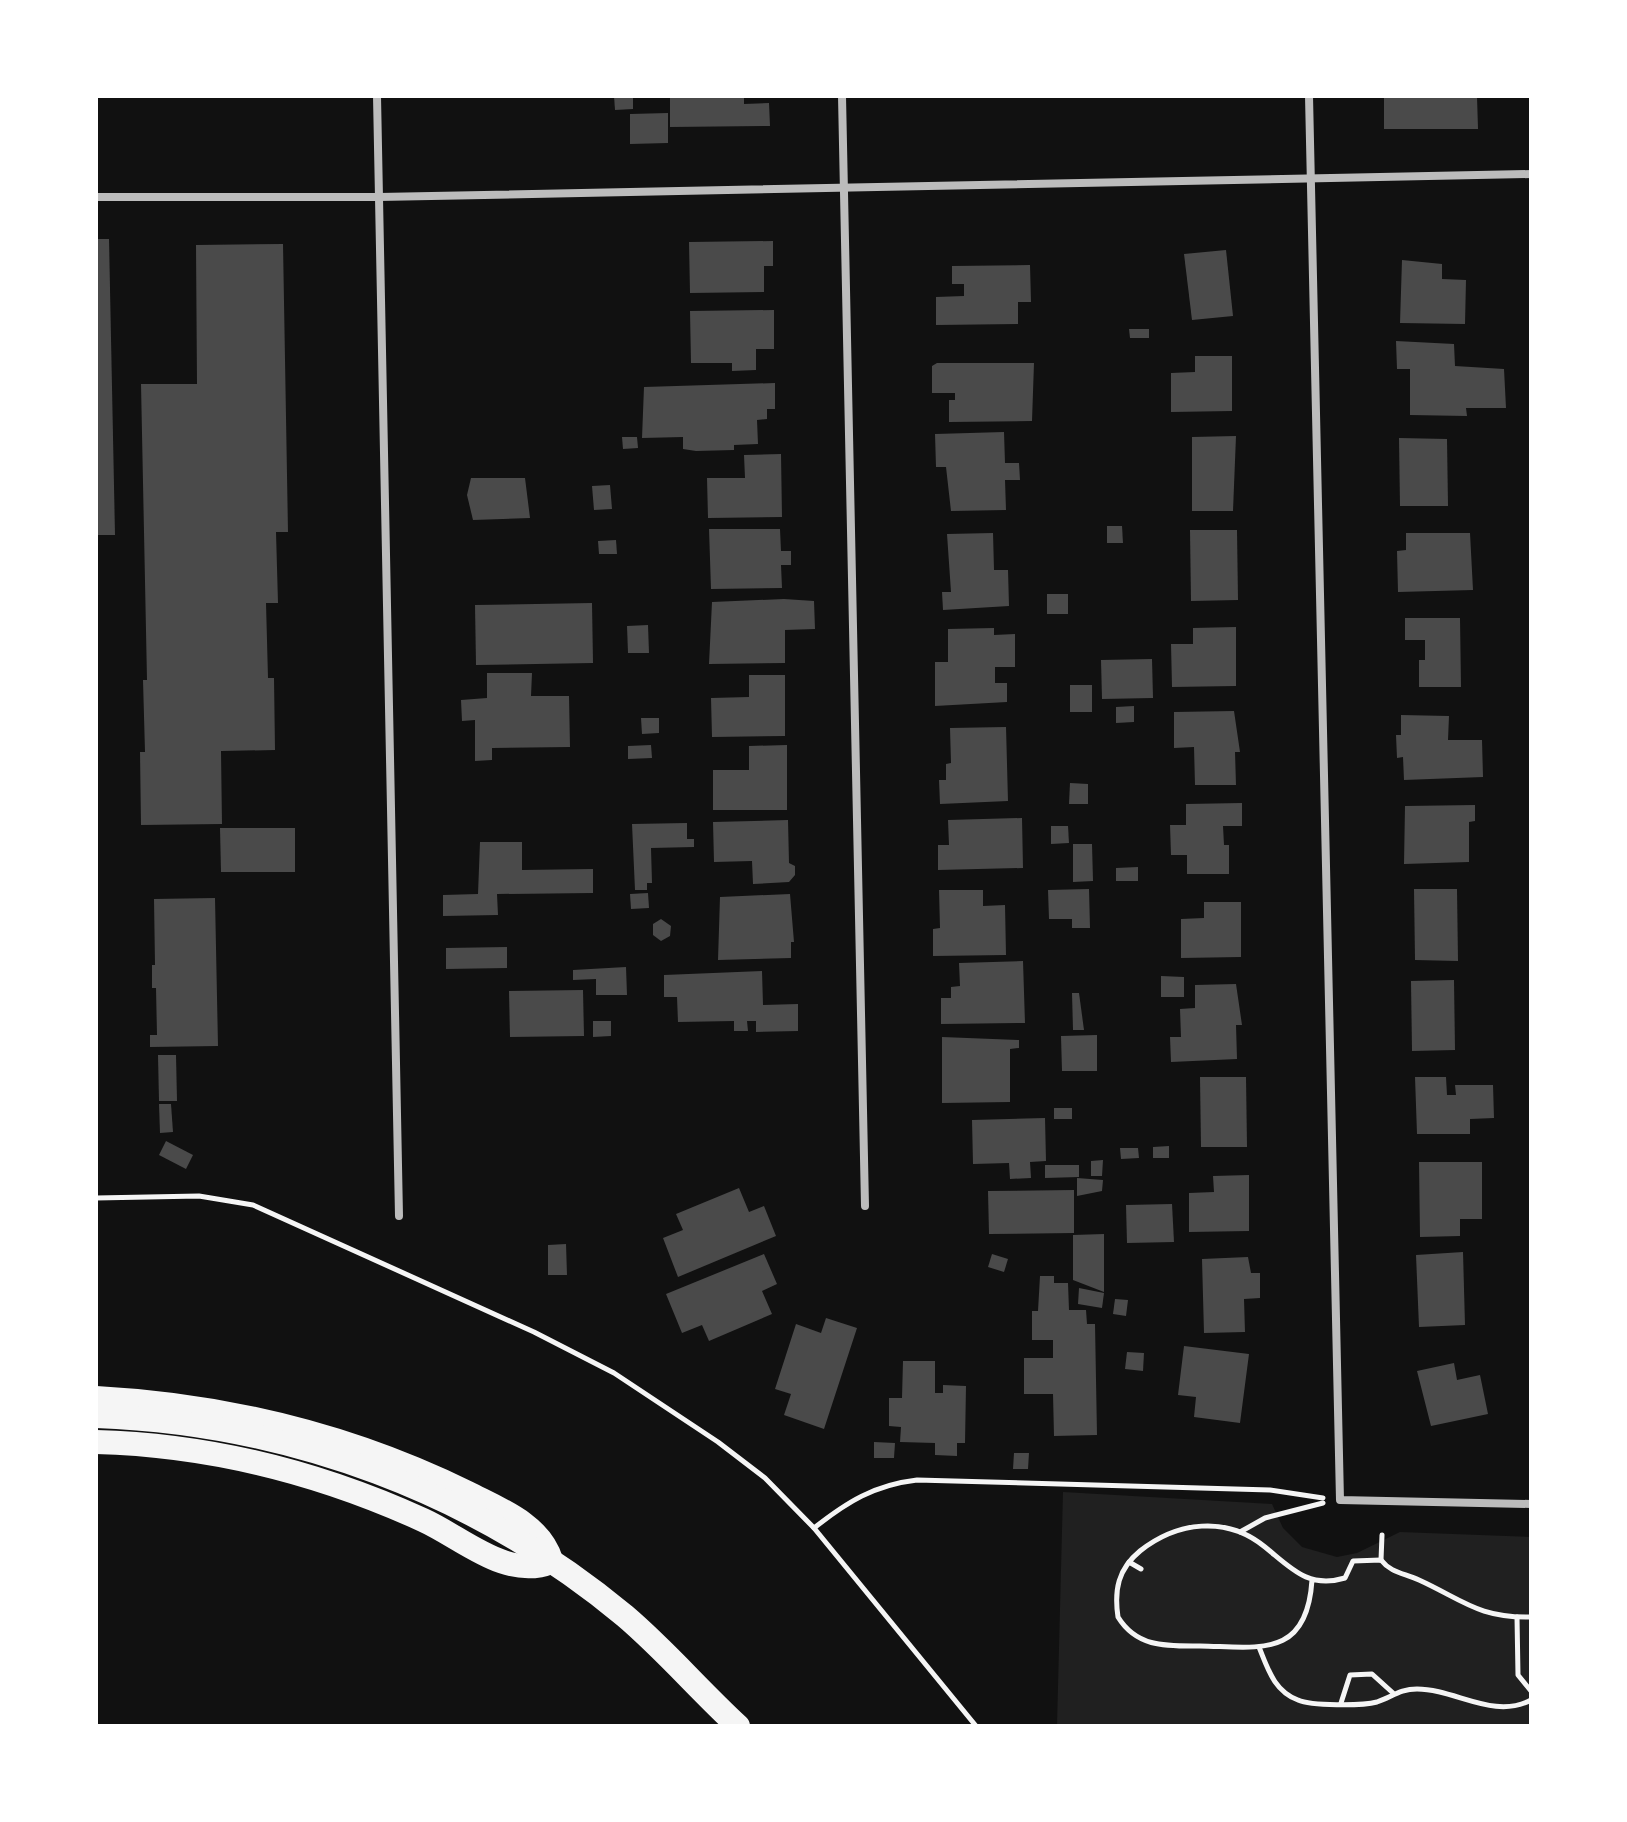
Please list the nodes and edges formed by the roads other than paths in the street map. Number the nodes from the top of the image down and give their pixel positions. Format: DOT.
graph roads {
  1 [pos="377,96"];
  2 [pos="842,96"];
  3 [pos="1309,96"];
  4 [pos="1531,174"];
  5 [pos="1311,179"];
  6 [pos="843,187"];
  7 [pos="96,197"];
  8 [pos="379,197"];
  9 [pos="865,1206"];
  10 [pos="399,1216"];
  11 [pos="96,1398"];
  12 [pos="96,1416"];
  13 [pos="96,1442"];
  14 [pos="1531,1504"];
  15 [pos="551,1562"];
  16 [pos="738,1726"];
  1 -- 8 [label="street"];
  2 -- 6 [label="street"];
  3 -- 5 [label="street"];
  4 -- 5 [label="street"];
  5 -- 6 [label="street"];
  5 -- 14 [label="street"];
  6 -- 8 [label="street"];
  6 -- 9 [label="street"];
  7 -- 8 [label="street"];
  8 -- 10 [label="street"];
  11 -- 15 [label="highway"];
  12 -- 15 [label="highway"];
  13 -- 15 [label="highway"];
  15 -- 16 [label="highway"];
}
